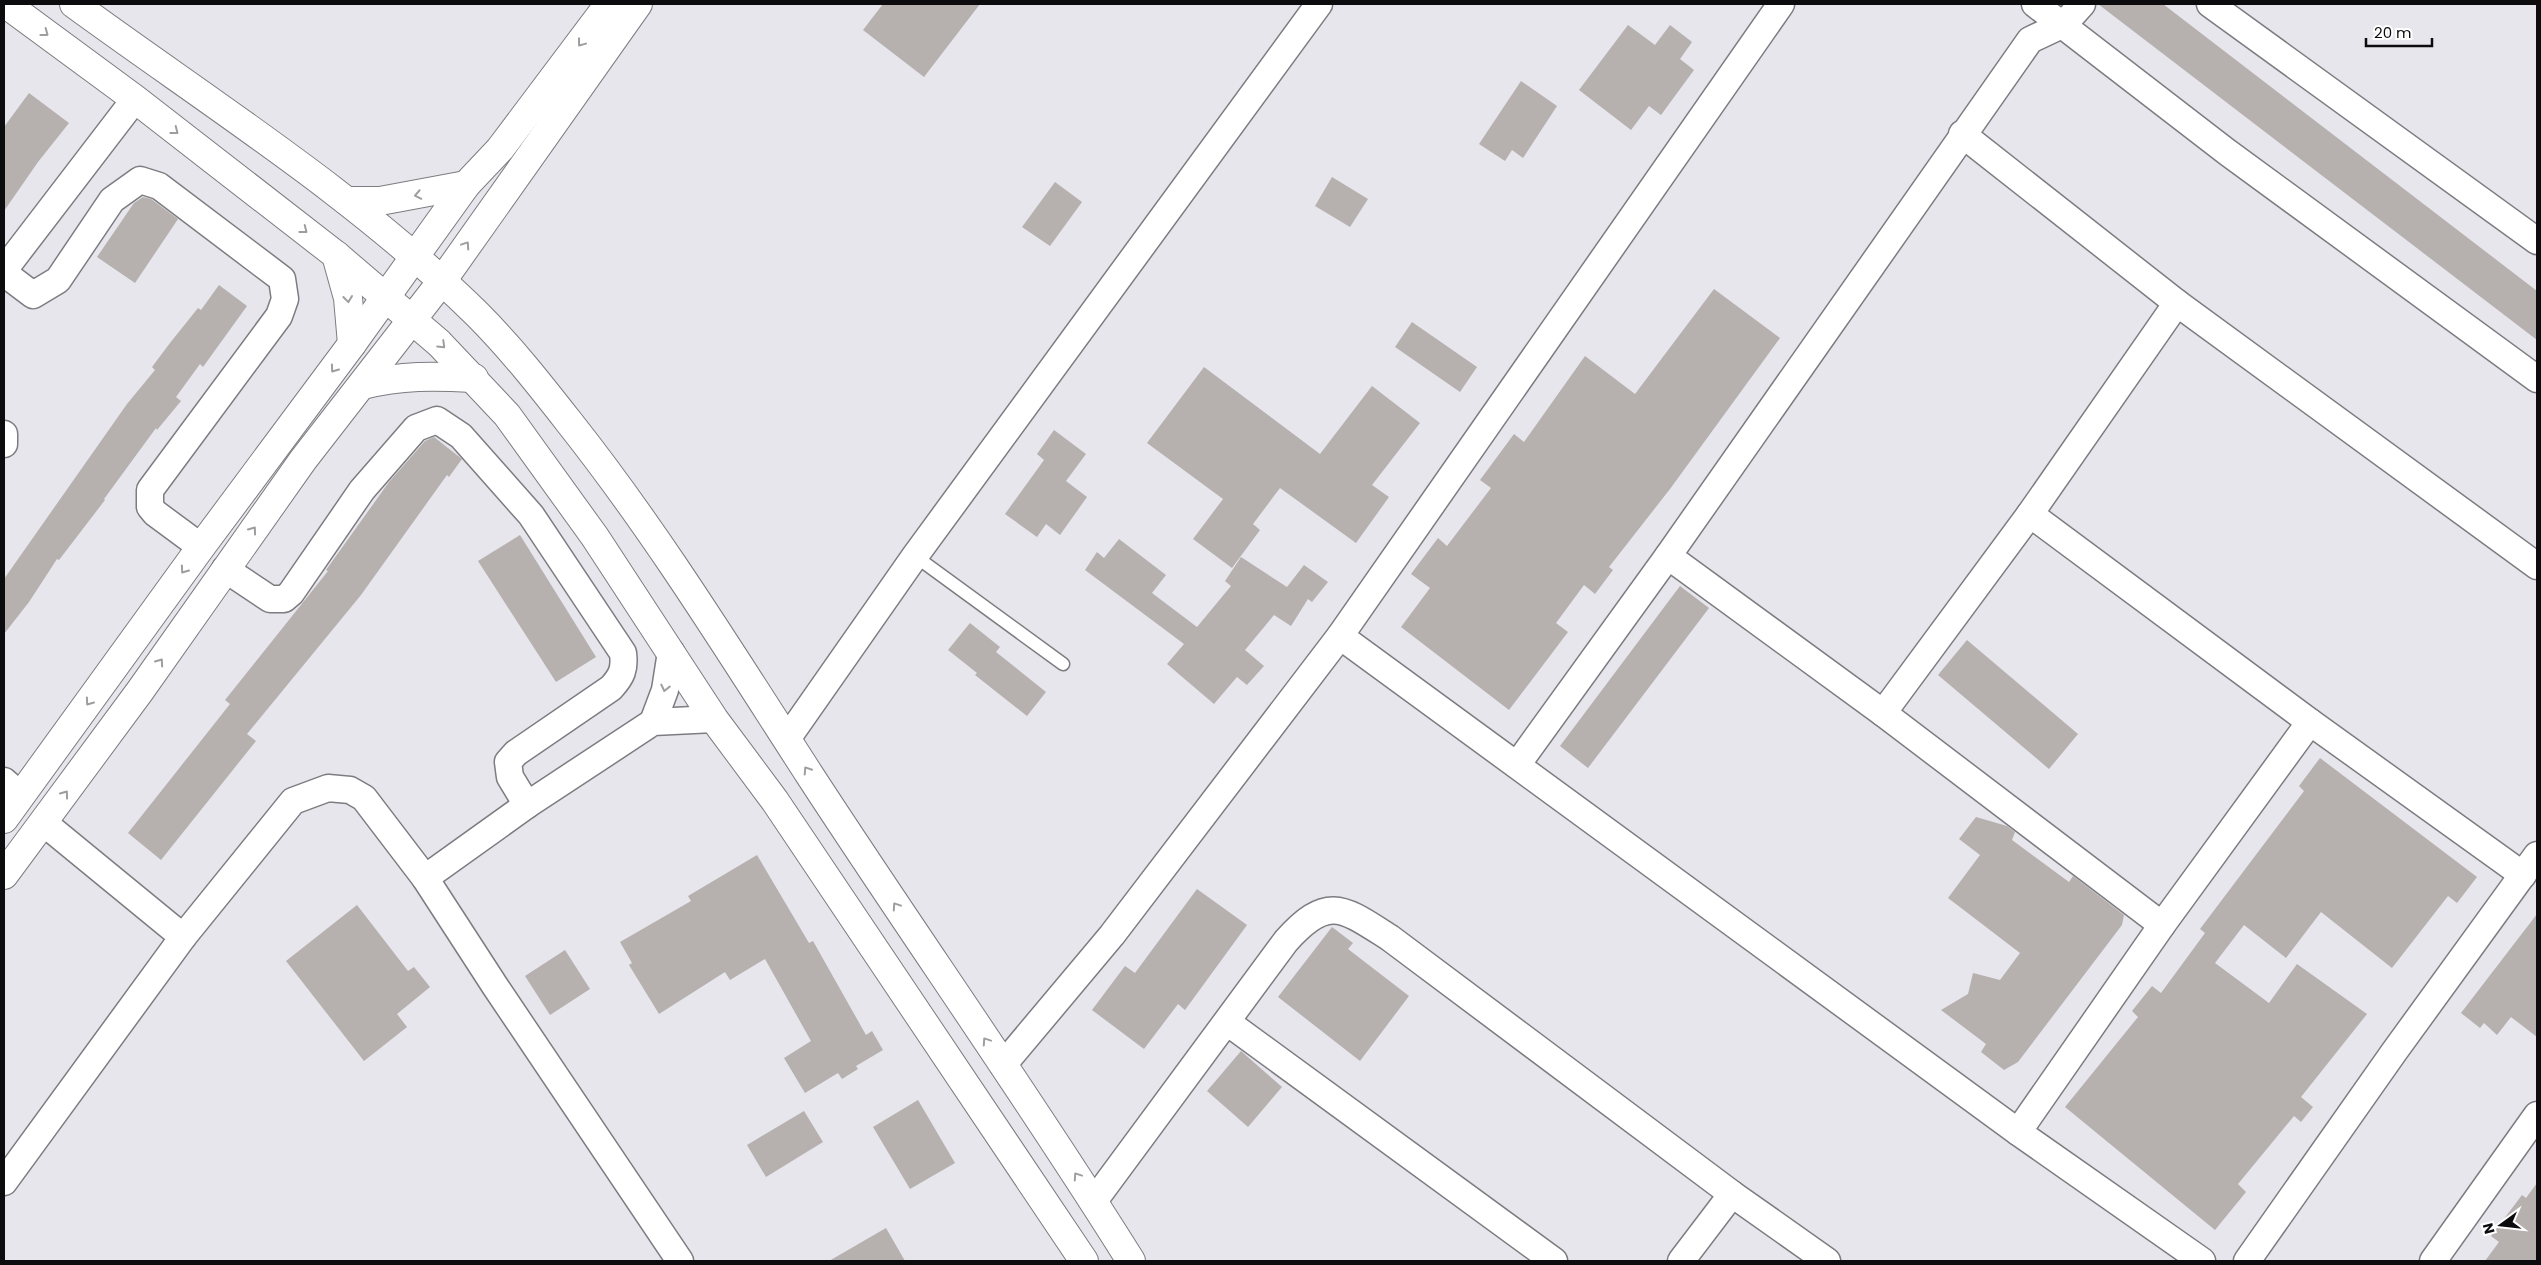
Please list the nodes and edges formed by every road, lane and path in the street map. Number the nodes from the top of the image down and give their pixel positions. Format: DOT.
graph roads {
  1 [pos="6,4"];
  2 [pos="74,4"];
  3 [pos="609,4"];
  4 [pos="638,4"];
  5 [pos="1319,4"];
  6 [pos="1782,4"];
  7 [pos="2036,4"];
  8 [pos="2082,4"];
  9 [pos="2210,4"];
  10 [pos="2064,24"];
  11 [pos="2030,40"];
  12 [pos="135,100"];
  13 [pos="1962,134"];
  14 [pos="466,185"];
  15 [pos="347,201"];
  16 [pos="2537,241"];
  17 [pos="415,255"];
  18 [pos="336,256"];
  19 [pos="4,271"];
  20 [pos="442,281"];
  21 [pos="385,296"];
  22 [pos="2177,303"];
  23 [pos="413,320"];
  24 [pos="352,344"];
  25 [pos="474,378"];
  26 [pos="2537,379"];
  27 [pos="363,385"];
  28 [pos="4,434"];
  29 [pos="4,444"];
  30 [pos="2030,514"];
  31 [pos="201,547"];
  32 [pos="915,556"];
  33 [pos="1668,556"];
  34 [pos="2537,566"];
  35 [pos="225,569"];
  36 [pos="1340,636"];
  37 [pos="671,652"];
  38 [pos="1063,664"];
  39 [pos="1883,713"];
  40 [pos="714,718"];
  41 [pos="653,722"];
  42 [pos="2310,722"];
  43 [pos="787,739"];
  44 [pos="1516,765"];
  45 [pos="12,788"];
  46 [pos="527,805"];
  47 [pos="4,818"];
  48 [pos="44,823"];
  49 [pos="2530,865"];
  50 [pos="4,875"];
  51 [pos="425,878"];
  52 [pos="2162,925"];
  53 [pos="182,937"];
  54 [pos="1227,1022"];
  55 [pos="1003,1065"];
  56 [pos="2537,1115"];
  57 [pos="2018,1132"];
  58 [pos="4,1182"];
  59 [pos="1732,1194"];
  60 [pos="1094,1201"];
  61 [pos="680,1261"];
  62 [pos="1084,1261"];
  63 [pos="1131,1261"];
  64 [pos="1554,1261"];
  65 [pos="1680,1261"];
  66 [pos="1827,1261"];
  67 [pos="2202,1261"];
  68 [pos="2247,1261"];
  69 [pos="2434,1261"];
  1 -- 12 [label="street, one-way"];
  2 -- 15 [label="street"];
  3 -- 14 [label="street, one-way"];
  20 -- 4 [label="street, one-way"];
  5 -- 32 [label="street"];
  6 -- 36 [label="street"];
  7 -- 10 [label="street"];
  7 -- 11 [label="street"];
  8 -- 10 [label="street"];
  9 -- 16 [label="street"];
  10 -- 11 [label="street"];
  10 -- 26 [label="street"];
  11 -- 13 [label="street"];
  12 -- 18 [label="street, one-way"];
  12 -- 19 [label="street"];
  13 -- 22 [label="street"];
  13 -- 33 [label="street"];
  14 -- 15 [label="street, one-way"];
  14 -- 17 [label="street"];
  15 -- 17 [label="street"];
  17 -- 20 [label="street"];
  17 -- 21 [label="street"];
  18 -- 21 [label="street"];
  18 -- 24 [label="street, one-way"];
  19 -- 31 [label="street"];
  20 -- 23 [label="street"];
  20 -- 43 [label="street"];
  21 -- 23 [label="street"];
  21 -- 24 [label="street"];
  22 -- 30 [label="street"];
  22 -- 34 [label="street"];
  23 -- 25 [label="street, one-way"];
  23 -- 27 [label="street"];
  24 -- 31 [label="street, one-way"];
  25 -- 27 [label="street"];
  25 -- 37 [label="street"];
  35 -- 27 [label="street, one-way"];
  28 -- 29 [label="street"];
  30 -- 39 [label="street"];
  30 -- 42 [label="street"];
  31 -- 45 [label="street, one-way"];
  32 -- 38 [label="lane"];
  32 -- 43 [label="street"];
  33 -- 39 [label="street"];
  33 -- 44 [label="street"];
  35 -- 46 [label="street"];
  48 -- 35 [label="street, one-way"];
  36 -- 44 [label="street"];
  36 -- 55 [label="street"];
  37 -- 40 [label="street"];
  37 -- 41 [label="street, one-way"];
  39 -- 52 [label="street"];
  40 -- 41 [label="street"];
  40 -- 62 [label="street"];
  41 -- 46 [label="street"];
  42 -- 49 [label="street"];
  42 -- 52 [label="street"];
  55 -- 43 [label="street, one-way"];
  44 -- 57 [label="street"];
  45 -- 47 [label="street"];
  46 -- 51 [label="street"];
  48 -- 50 [label="street"];
  48 -- 53 [label="street"];
  49 -- 68 [label="street"];
  51 -- 53 [label="street"];
  51 -- 61 [label="street"];
  52 -- 57 [label="street"];
  53 -- 58 [label="street"];
  54 -- 59 [label="street"];
  54 -- 60 [label="street"];
  54 -- 64 [label="street"];
  60 -- 55 [label="street, one-way"];
  56 -- 69 [label="street"];
  57 -- 67 [label="street"];
  59 -- 65 [label="street"];
  59 -- 66 [label="street"];
  60 -- 63 [label="street"];
}
